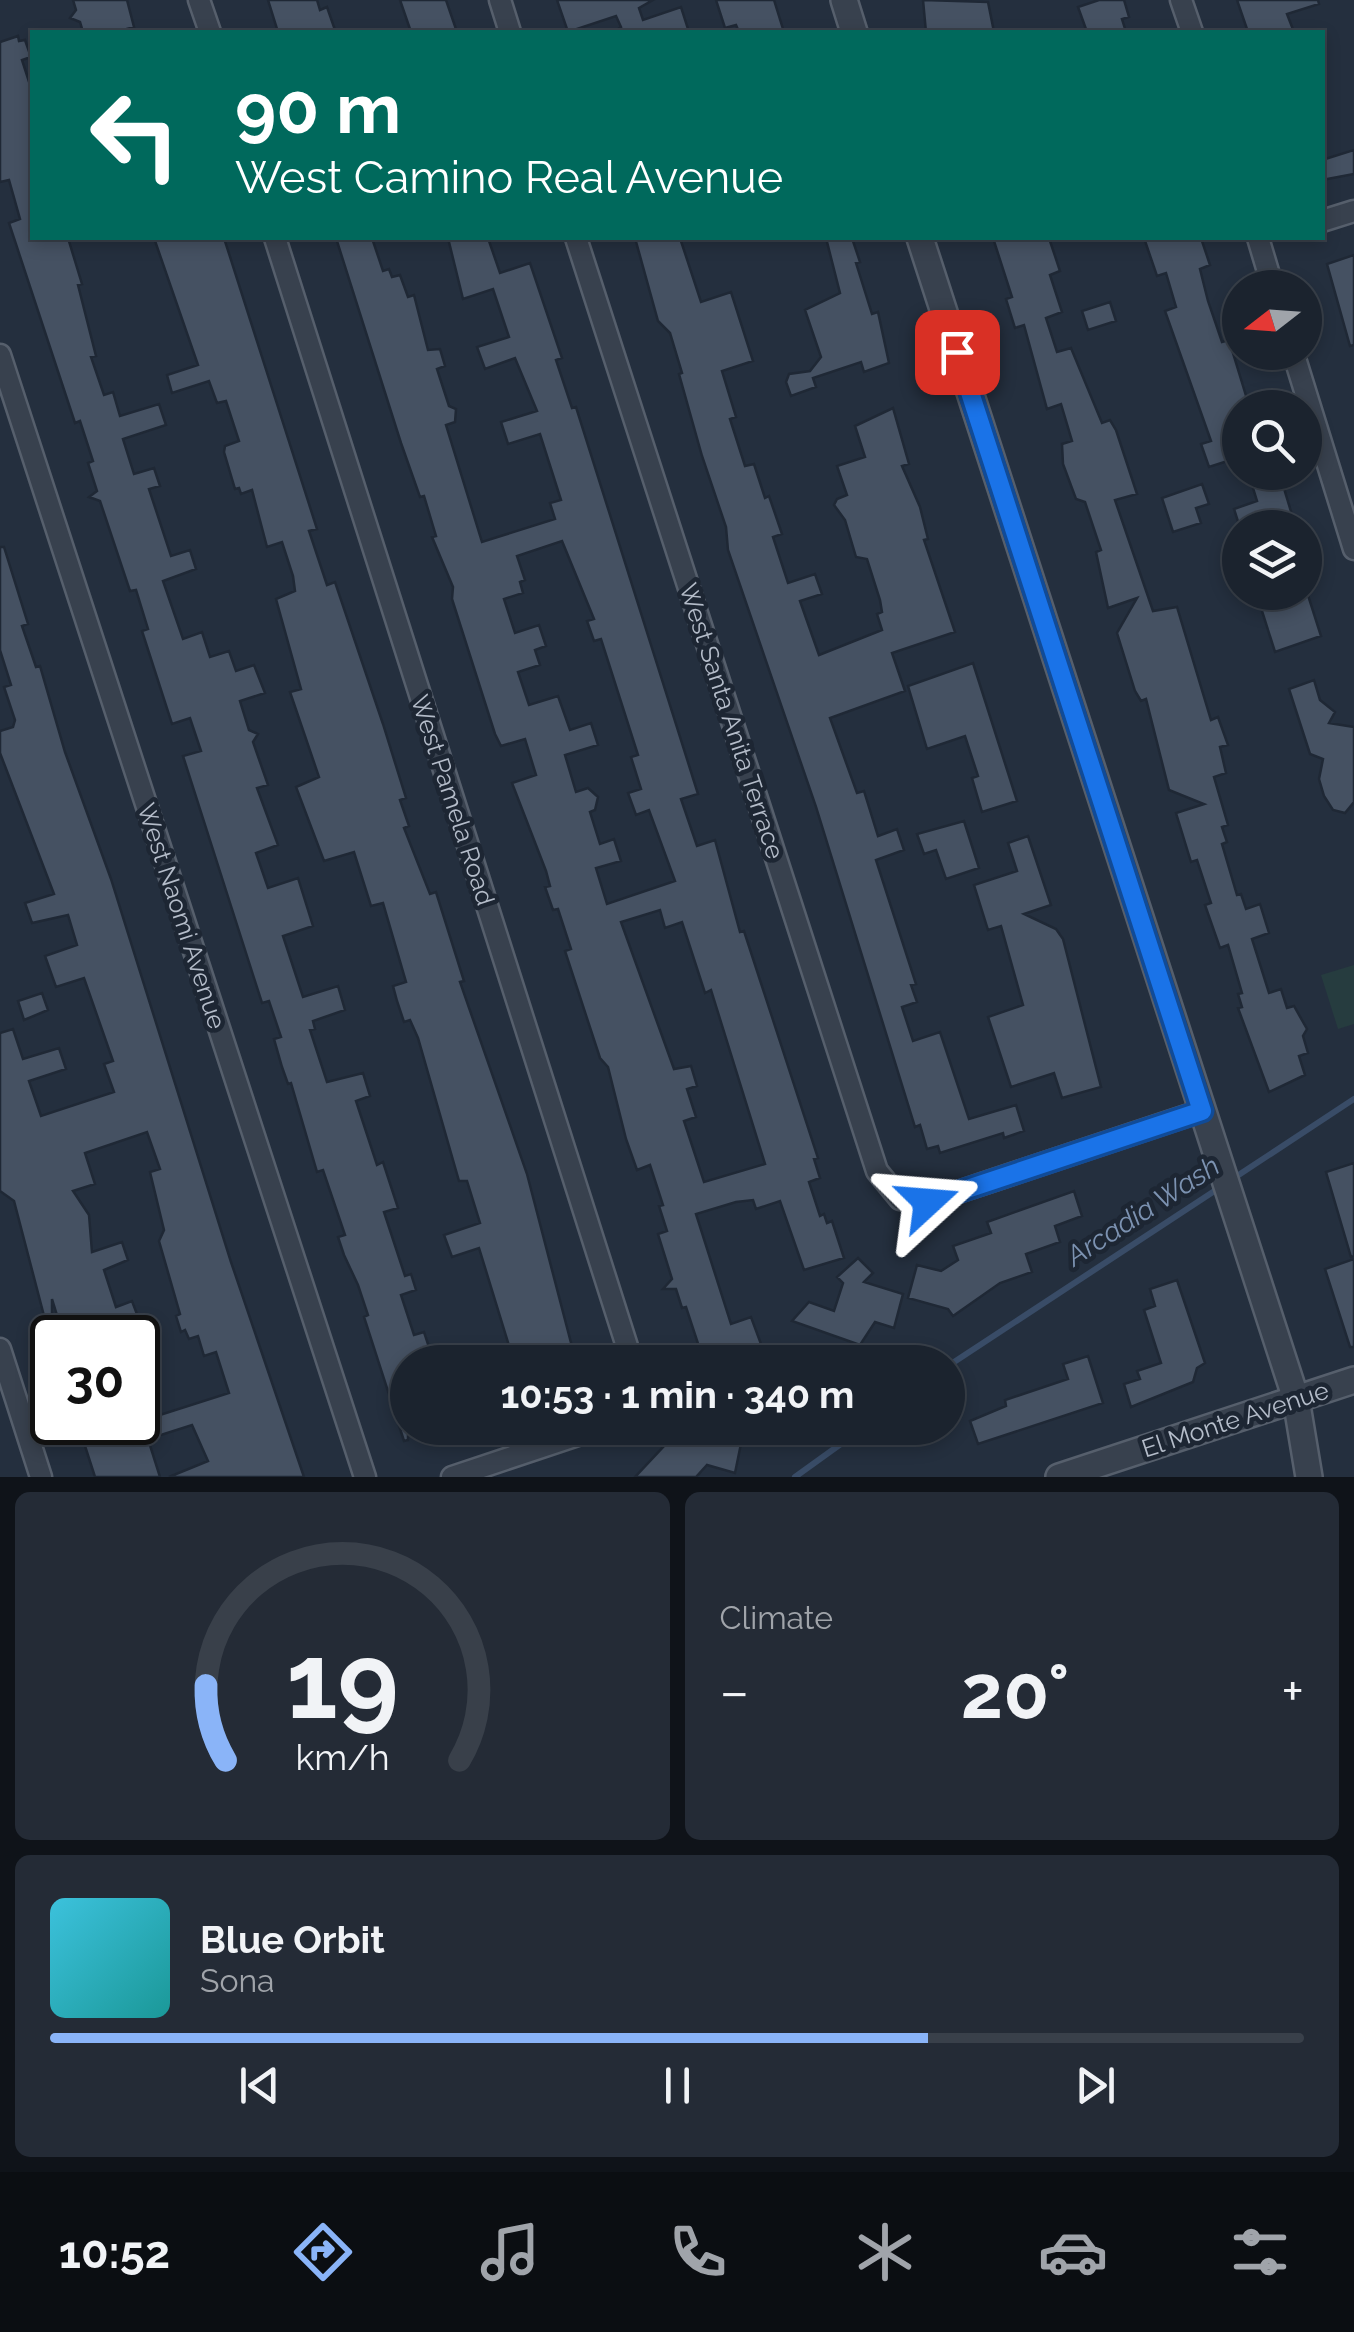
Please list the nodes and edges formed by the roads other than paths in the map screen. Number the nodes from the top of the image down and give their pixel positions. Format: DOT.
graph roads {
  1 [pos="200,0"];
  2 [pos="500,0"];
  3 [pos="844,0"];
  4 [pos="1181,0"];
  5 [pos="209,30"];
  6 [pos="509,30"];
  7 [pos="853,30"];
  8 [pos="1191,30"];
  9 [pos="1354,211"];
  10 [pos="1325,220"];
  11 [pos="276,240"];
  12 [pos="577,240"];
  13 [pos="921,240"];
  14 [pos="1263,240"];
  15 [pos="1269,270"];
  16 [pos="0,354"];
  17 [pos="1299,370"];
  18 [pos="1354,549"];
  19 [pos="1202,1111"];
  20 [pos="627,1345"];
  21 [pos="0,1349"];
  22 [pos="1354,1380"];
  23 [pos="1296,1399"];
  24 [pos="548,1445"];
  25 [pos="42,1477"];
  26 [pos="365,1477"];
  27 [pos="452,1477"];
  28 [pos="1059,1477"];
  29 [pos="1309,1477"];
  1 -- 5 [label="street"];
  2 -- 6 [label="street"];
  3 -- 7 [label="street"];
  4 -- 8 [label="street"];
  9 -- 10 [label="street"];
  11 -- 20 [label="street, West Pamela Road"];
  12 -- 19 [label="street, West Santa Anita Terrace"];
  13 -- 19 [label="street"];
  14 -- 15 [label="street"];
  16 -- 26 [label="street, West Naomi Avenue"];
  17 -- 18 [label="street"];
  19 -- 23 [label="street"];
  21 -- 25 [label="street"];
  22 -- 23 [label="street, El Monte Avenue"];
  23 -- 28 [label="street, El Monte Avenue"];
  23 -- 29 [label="street"];
  24 -- 27 [label="street"];
}
